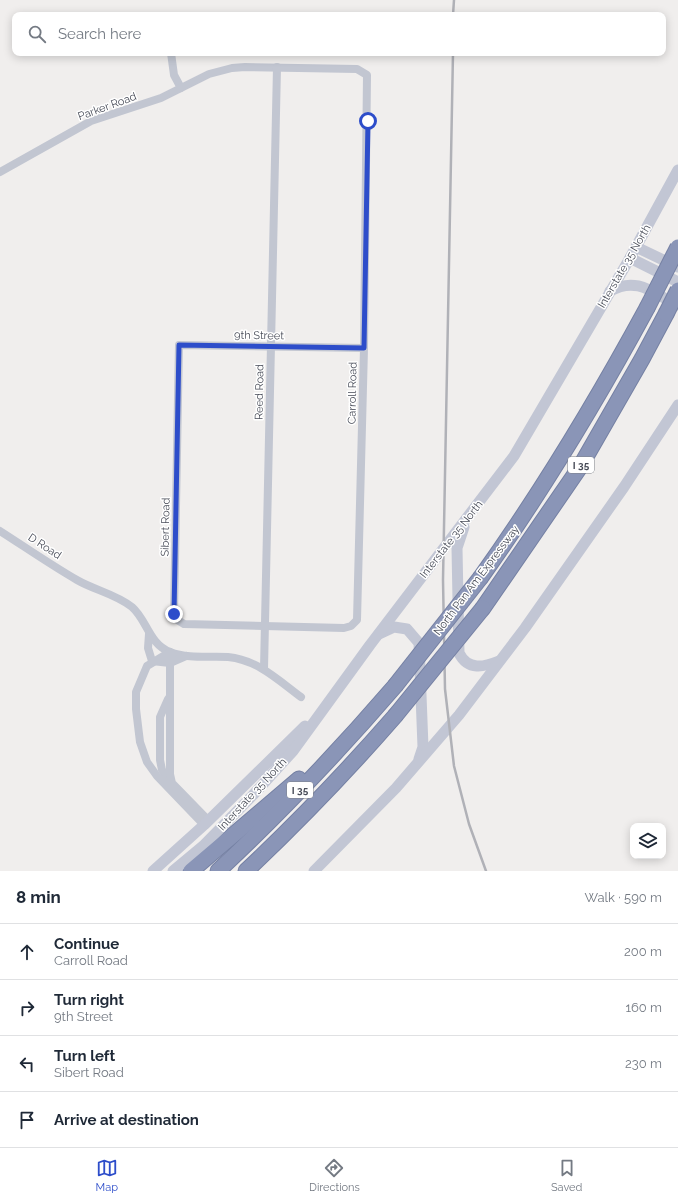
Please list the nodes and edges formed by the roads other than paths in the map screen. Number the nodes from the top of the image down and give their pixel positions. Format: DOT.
graph roads {
  1 [pos="171,56"];
  2 [pos="277,67"];
  3 [pos="364,72"];
  4 [pos="181,88"];
  5 [pos="678,170"];
  6 [pos="0,172"];
  7 [pos="636,247"];
  8 [pos="678,247"];
  9 [pos="630,258"];
  10 [pos="678,267"];
  11 [pos="678,282"];
  12 [pos="678,290"];
  13 [pos="610,291"];
  14 [pos="678,305"];
  15 [pos="179,345"];
  16 [pos="271,346"];
  17 [pos="364,348"];
  18 [pos="678,405"];
  19 [pos="467,519"];
  20 [pos="0,531"];
  21 [pos="265,627"];
  22 [pos="149,634"];
  23 [pos="378,635"];
  24 [pos="170,652"];
  25 [pos="186,656"];
  26 [pos="500,660"];
  27 [pos="152,661"];
  28 [pos="170,663"];
  29 [pos="264,669"];
  30 [pos="301,698"];
  31 [pos="330,702"];
  32 [pos="378,705"];
  33 [pos="357,759"];
  34 [pos="418,763"];
  35 [pos="206,823"];
  36 [pos="154,871"];
  37 [pos="173,871"];
  38 [pos="191,871"];
  39 [pos="218,871"];
  40 [pos="246,871"];
  41 [pos="258,871"];
  42 [pos="314,871"];
  1 -- 4 [label="street"];
  2 -- 3 [label="street, Parker Road"];
  2 -- 4 [label="street, Parker Road"];
  2 -- 16 [label="street, Reed Road"];
  3 -- 17 [label="street, Carroll Road"];
  4 -- 6 [label="street, Parker Road"];
  5 -- 7 [label="main road, Interstate 35 North"];
  7 -- 9 [label="main road, Interstate 35 North"];
  7 -- 10 [label="main road"];
  8 -- 32 [label="highway, North Pan Am Expressway / I 35, bridge"];
  9 -- 11 [label="main road"];
  9 -- 13 [label="main road, Interstate 35 North"];
  12 -- 33 [label="highway, North Pan Am Expressway / I 35, bridge"];
  13 -- 14 [label="main road"];
  13 -- 19 [label="main road, Interstate 35 North"];
  15 -- 16 [label="street, 9th Street"];
  15 -- 21 [label="street, Sibert Road"];
  16 -- 17 [label="street, 9th Street"];
  16 -- 21 [label="street, Reed Road"];
  17 -- 21 [label="street, Carroll Road"];
  18 -- 26 [label="main road"];
  19 -- 23 [label="main road, Interstate 35 North"];
  19 -- 26 [label="main road"];
  20 -- 22 [label="street, D Road"];
  21 -- 29 [label="street, Reed Road"];
  22 -- 24 [label="street"];
  22 -- 27 [label="street"];
  23 -- 31 [label="main road, Interstate 35 North"];
  23 -- 34 [label="main road"];
  24 -- 25 [label="street"];
  24 -- 27 [label="street"];
  24 -- 28 [label="street"];
  25 -- 28 [label="street"];
  25 -- 29 [label="street"];
  26 -- 34 [label="main road"];
  27 -- 28 [label="street"];
  27 -- 35 [label="street"];
  28 -- 35 [label="street"];
  29 -- 30 [label="street"];
  31 -- 35 [label="main road"];
  31 -- 37 [label="main road, Interstate 35 North"];
  32 -- 38 [label="highway"];
  32 -- 39 [label="highway, North Pan Am Expressway / I 35"];
  33 -- 40 [label="highway, North Pan Am Expressway / I 35"];
  33 -- 41 [label="highway"];
  34 -- 42 [label="main road"];
  35 -- 36 [label="main road"];
}
